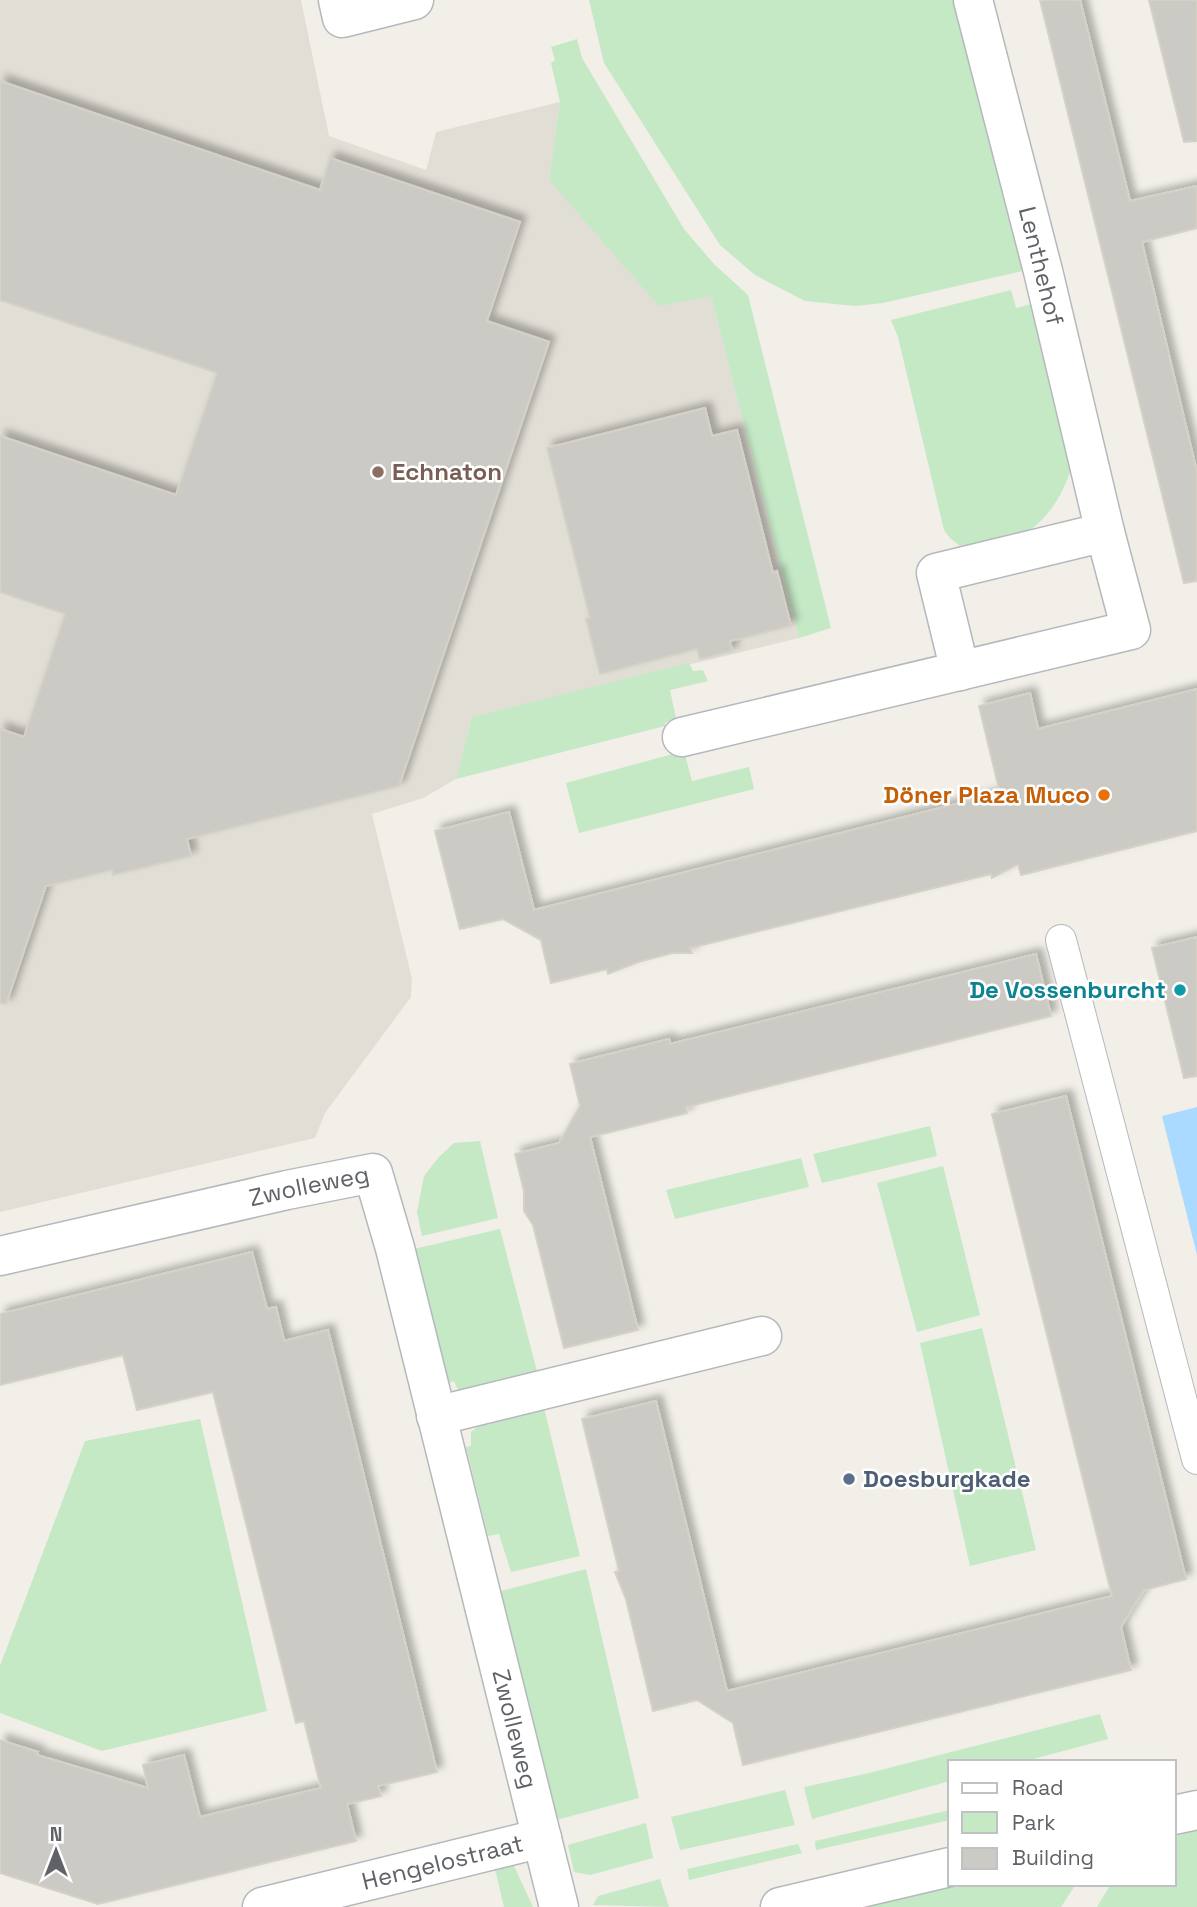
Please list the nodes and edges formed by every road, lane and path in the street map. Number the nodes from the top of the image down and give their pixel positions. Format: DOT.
graph roads {
  1 [pos="414,0"];
  2 [pos="973,0"];
  3 [pos="340,9"];
  4 [pos="1105,532"];
  5 [pos="960,671"];
  6 [pos="682,737"];
  7 [pos="1061,940"];
  8 [pos="0,1256"];
  9 [pos="762,1336"];
  10 [pos="436,1416"];
  11 [pos="1197,1459"];
  12 [pos="1197,1810"];
  13 [pos="1176,1815"];
  14 [pos="542,1838"];
  15 [pos="948,1867"];
  16 [pos="262,1907"];
  17 [pos="559,1907"];
  18 [pos="780,1907"];
  1 -- 3 [label="street"];
  2 -- 4 [label="street, Lenthehof"];
  4 -- 5 [label="street"];
  4 -- 5 [label="street, Lenthehof"];
  5 -- 6 [label="street, Lenthehof"];
  7 -- 11 [label="street"];
  8 -- 10 [label="street, Zwolleweg"];
  9 -- 10 [label="street"];
  10 -- 14 [label="street, Zwolleweg"];
  12 -- 13 [label="street"];
  14 -- 16 [label="street, Hengelostraat"];
  14 -- 17 [label="street, Zwolleweg"];
  15 -- 18 [label="street"];
}
